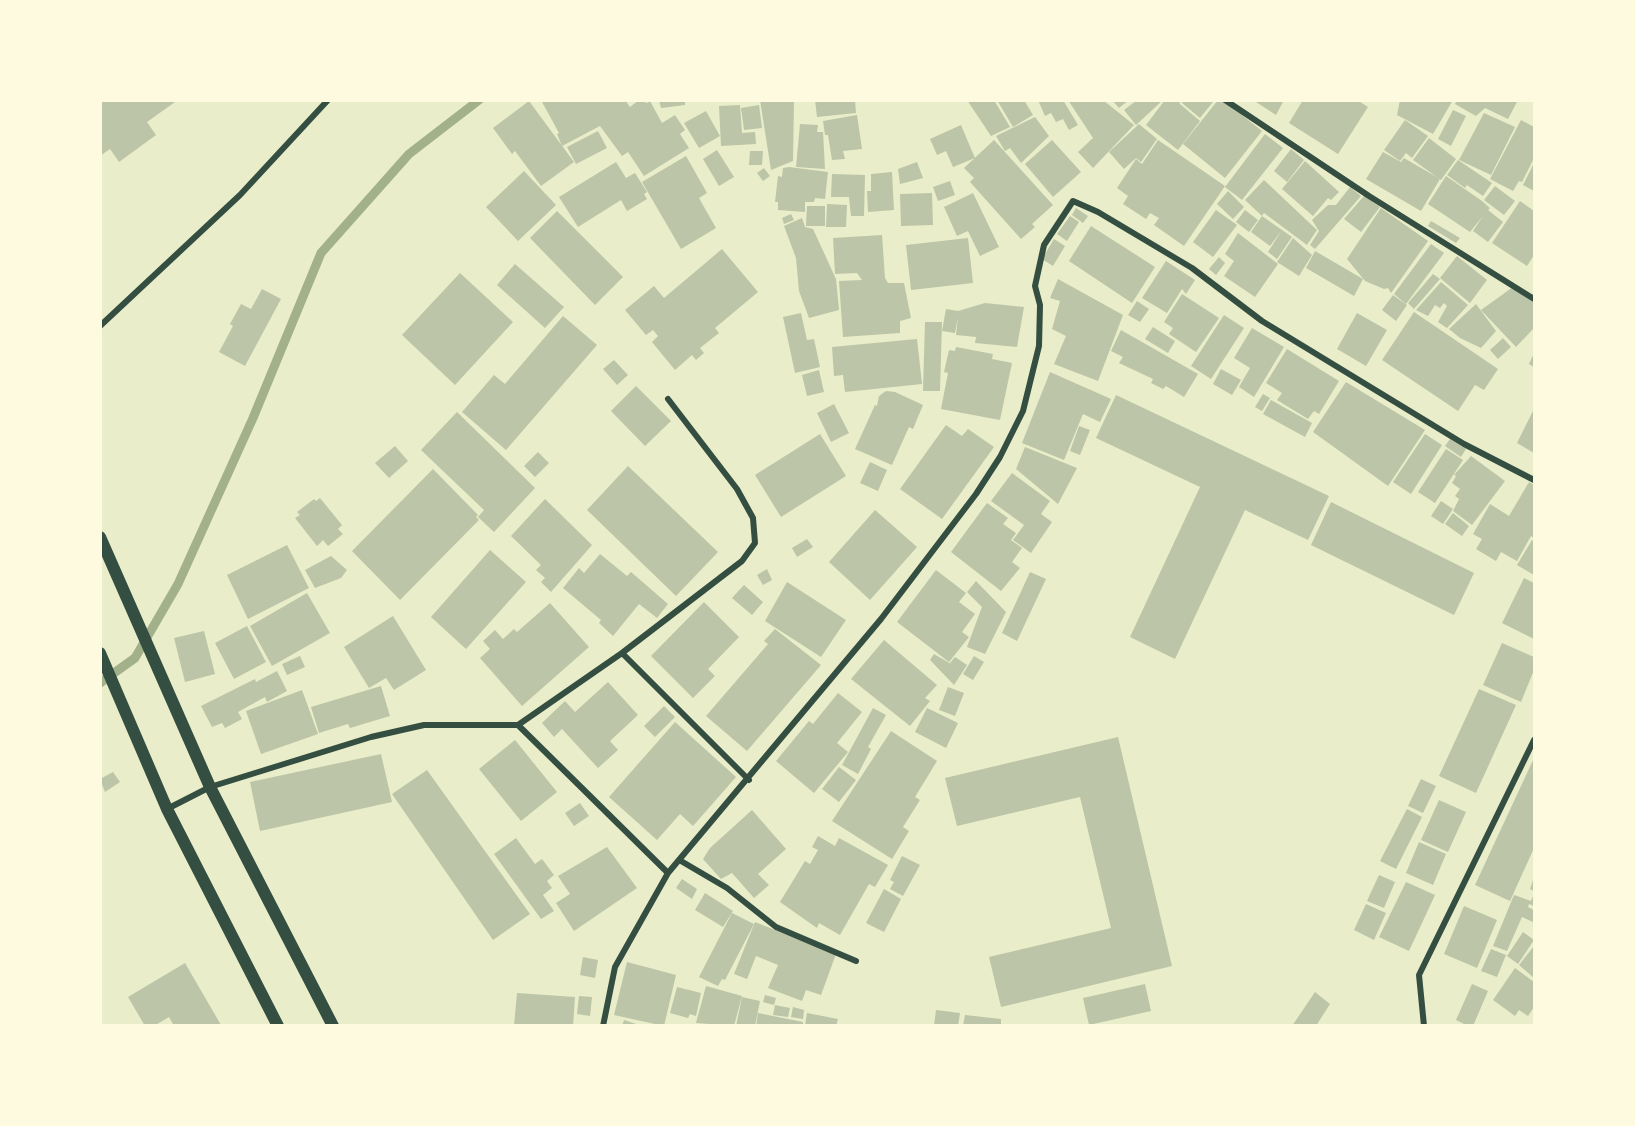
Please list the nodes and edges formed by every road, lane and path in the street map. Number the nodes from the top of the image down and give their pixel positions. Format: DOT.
graph roads {
  1 [pos="328,100"];
  2 [pos="1225,100"];
  3 [pos="1534,299"];
  4 [pos="100,326"];
  5 [pos="668,399"];
  6 [pos="1534,480"];
  7 [pos="100,537"];
  8 [pos="100,653"];
  9 [pos="622,653"];
  10 [pos="518,725"];
  11 [pos="1534,740"];
  12 [pos="749,780"];
  13 [pos="210,787"];
  14 [pos="167,809"];
  15 [pos="681,861"];
  16 [pos="668,873"];
  17 [pos="856,961"];
  18 [pos="278,1026"];
  19 [pos="333,1026"];
  20 [pos="603,1026"];
  21 [pos="1424,1026"];
  1 -- 4 [label="street"];
  2 -- 3 [label="street"];
  5 -- 9 [label="street"];
  6 -- 12 [label="street"];
  7 -- 13 [label="main road"];
  8 -- 14 [label="main road"];
  9 -- 10 [label="street"];
  9 -- 12 [label="street"];
  10 -- 13 [label="street"];
  10 -- 16 [label="street"];
  11 -- 21 [label="street"];
  12 -- 15 [label="street"];
  13 -- 14 [label="street"];
  13 -- 19 [label="main road"];
  14 -- 18 [label="main road"];
  15 -- 16 [label="street"];
  15 -- 17 [label="street"];
  16 -- 20 [label="street"];
}
